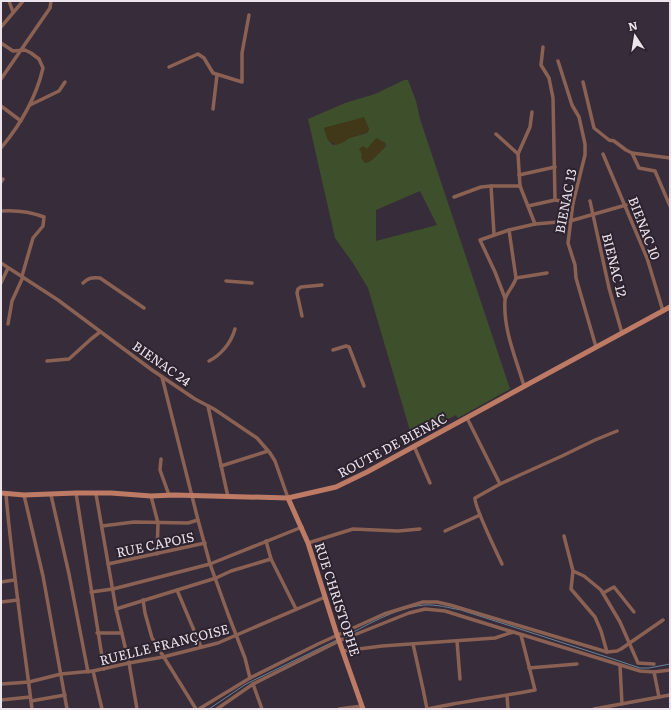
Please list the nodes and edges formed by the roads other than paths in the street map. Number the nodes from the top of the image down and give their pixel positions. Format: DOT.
graph roads {
  1 [pos="9,1"];
  2 [pos="23,1"];
  3 [pos="51,1"];
  4 [pos="14,12"];
  5 [pos="248,14"];
  6 [pos="1,27"];
  7 [pos="1,43"];
  8 [pos="543,47"];
  9 [pos="19,51"];
  10 [pos="558,61"];
  11 [pos="170,67"];
  12 [pos="217,75"];
  13 [pos="1,79"];
  14 [pos="65,82"];
  15 [pos="583,82"];
  16 [pos="30,105"];
  17 [pos="2,106"];
  18 [pos="214,109"];
  19 [pos="1,112"];
  20 [pos="532,112"];
  21 [pos="21,121"];
  22 [pos="496,134"];
  23 [pos="1,147"];
  24 [pos="632,153"];
  25 [pos="518,154"];
  26 [pos="603,154"];
  27 [pos="670,158"];
  28 [pos="555,167"];
  29 [pos="519,175"];
  30 [pos="491,186"];
  31 [pos="520,186"];
  32 [pos="454,197"];
  33 [pos="555,200"];
  34 [pos="590,201"];
  35 [pos="573,203"];
  36 [pos="528,206"];
  37 [pos="626,206"];
  38 [pos="670,206"];
  39 [pos="1,211"];
  40 [pos="592,214"];
  41 [pos="570,221"];
  42 [pos="535,224"];
  43 [pos="509,230"];
  44 [pos="494,234"];
  45 [pos="1,263"];
  46 [pos="8,268"];
  47 [pos="547,273"];
  48 [pos="22,277"];
  49 [pos="516,278"];
  50 [pos="226,281"];
  51 [pos="1,283"];
  52 [pos="83,283"];
  53 [pos="252,284"];
  54 [pos="322,285"];
  55 [pos="505,298"];
  56 [pos="670,307"];
  57 [pos="144,308"];
  58 [pos="663,311"];
  59 [pos="302,316"];
  60 [pos="8,324"];
  61 [pos="235,329"];
  62 [pos="100,332"];
  63 [pos="622,333"];
  64 [pos="596,347"];
  65 [pos="333,350"];
  66 [pos="47,361"];
  67 [pos="209,361"];
  68 [pos="162,377"];
  69 [pos="364,386"];
  70 [pos="524,386"];
  71 [pos="208,406"];
  72 [pos="467,418"];
  73 [pos="617,431"];
  74 [pos="414,446"];
  75 [pos="268,451"];
  76 [pos="161,459"];
  77 [pos="221,466"];
  78 [pos="430,484"];
  79 [pos="500,484"];
  80 [pos="76,493"];
  81 [pos="3,494"];
  82 [pos="96,494"];
  83 [pos="51,495"];
  84 [pos="169,495"];
  85 [pos="24,496"];
  86 [pos="151,496"];
  87 [pos="192,496"];
  88 [pos="228,497"];
  89 [pos="288,498"];
  90 [pos="480,515"];
  91 [pos="198,520"];
  92 [pos="158,523"];
  93 [pos="102,526"];
  94 [pos="302,527"];
  95 [pos="420,530"];
  96 [pos="445,532"];
  97 [pos="564,536"];
  98 [pos="266,541"];
  99 [pos="205,543"];
  100 [pos="308,543"];
  101 [pos="157,554"];
  102 [pos="270,559"];
  103 [pos="108,564"];
  104 [pos="210,564"];
  105 [pos="502,564"];
  106 [pos="573,571"];
  107 [pos="216,578"];
  108 [pos="14,580"];
  109 [pos="1,582"];
  110 [pos="112,589"];
  111 [pos="177,590"];
  112 [pos="92,592"];
  113 [pos="603,593"];
  114 [pos="325,597"];
  115 [pos="18,600"];
  116 [pos="143,600"];
  117 [pos="1,602"];
  118 [pos="116,609"];
  119 [pos="296,609"];
  120 [pos="634,612"];
  121 [pos="663,620"];
  122 [pos="97,632"];
  123 [pos="513,632"];
  124 [pos="122,633"];
  125 [pos="337,635"];
  126 [pos="521,635"];
  127 [pos="236,636"];
  128 [pos="457,640"];
  129 [pos="339,641"];
  130 [pos="630,643"];
  131 [pos="413,644"];
  132 [pos="201,647"];
  133 [pos="343,651"];
  134 [pos="607,652"];
  135 [pos="163,657"];
  136 [pos="129,663"];
  137 [pos="577,664"];
  138 [pos="654,664"];
  139 [pos="620,666"];
  140 [pos="529,668"];
  141 [pos="104,669"];
  142 [pos="670,670"];
  143 [pos="93,671"];
  144 [pos="88,672"];
  145 [pos="654,672"];
  146 [pos="61,674"];
  147 [pos="250,678"];
  148 [pos="460,679"];
  149 [pos="28,682"];
  150 [pos="1,684"];
  151 [pos="253,684"];
  152 [pos="64,694"];
  153 [pos="670,695"];
  154 [pos="507,696"];
  155 [pos="659,697"];
  156 [pos="31,699"];
  157 [pos="1,700"];
  158 [pos="622,704"];
  159 [pos="363,708"];
  160 [pos="32,709"];
  161 [pos="67,709"];
  162 [pos="102,709"];
  163 [pos="137,709"];
  164 [pos="197,709"];
  165 [pos="217,709"];
  166 [pos="262,709"];
  167 [pos="339,709"];
  168 [pos="427,709"];
  169 [pos="508,709"];
  170 [pos="594,709"];
  1 -- 4 [label="street"];
  2 -- 4 [label="street"];
  3 -- 9 [label="street"];
  4 -- 6 [label="street"];
  5 -- 12 [label="street"];
  7 -- 9 [label="street"];
  8 -- 28 [label="street"];
  9 -- 13 [label="street"];
  9 -- 16 [label="street"];
  10 -- 35 [label="street, BIENAC 13"];
  11 -- 12 [label="street"];
  12 -- 18 [label="street"];
  14 -- 16 [label="street"];
  15 -- 24 [label="street"];
  16 -- 21 [label="street"];
  17 -- 19 [label="street"];
  17 -- 21 [label="street"];
  20 -- 25 [label="street"];
  21 -- 23 [label="street"];
  22 -- 25 [label="street"];
  24 -- 27 [label="street"];
  24 -- 38 [label="street"];
  25 -- 29 [label="street"];
  26 -- 37 [label="street, BIENAC 10"];
  28 -- 29 [label="street"];
  28 -- 33 [label="street"];
  29 -- 31 [label="street"];
  30 -- 31 [label="street"];
  30 -- 32 [label="street"];
  30 -- 44 [label="street"];
  31 -- 36 [label="street"];
  33 -- 35 [label="street"];
  33 -- 36 [label="street"];
  34 -- 40 [label="street, BIENAC 12"];
  35 -- 41 [label="street, BIENAC 13"];
  36 -- 42 [label="street"];
  37 -- 40 [label="street"];
  37 -- 58 [label="street, BIENAC 10"];
  39 -- 48 [label="street"];
  40 -- 41 [label="street"];
  40 -- 63 [label="street, BIENAC 12"];
  41 -- 42 [label="street"];
  41 -- 64 [label="street, BIENAC 13"];
  42 -- 43 [label="street"];
  43 -- 44 [label="street"];
  43 -- 49 [label="street"];
  44 -- 55 [label="street"];
  45 -- 46 [label="street, BIENAC 24"];
  46 -- 48 [label="street, BIENAC 24"];
  46 -- 51 [label="street"];
  47 -- 49 [label="street"];
  48 -- 60 [label="street"];
  48 -- 62 [label="street, BIENAC 24"];
  49 -- 55 [label="street"];
  50 -- 53 [label="street"];
  52 -- 57 [label="street"];
  54 -- 59 [label="street"];
  55 -- 70 [label="street"];
  56 -- 58 [label="main road, ROUTE DE BIENAC"];
  58 -- 63 [label="main road, ROUTE DE BIENAC"];
  61 -- 67 [label="street"];
  62 -- 66 [label="street"];
  62 -- 68 [label="street, BIENAC 24"];
  63 -- 64 [label="main road, ROUTE DE BIENAC"];
  64 -- 70 [label="main road, ROUTE DE BIENAC"];
  65 -- 69 [label="street"];
  68 -- 71 [label="street, BIENAC 24"];
  68 -- 87 [label="street"];
  70 -- 72 [label="main road, ROUTE DE BIENAC"];
  71 -- 75 [label="street, BIENAC 24"];
  71 -- 77 [label="street"];
  72 -- 74 [label="main road, ROUTE DE BIENAC"];
  72 -- 79 [label="street"];
  73 -- 79 [label="street"];
  74 -- 78 [label="street"];
  74 -- 89 [label="main road, ROUTE DE BIENAC"];
  75 -- 77 [label="street"];
  75 -- 89 [label="street, BIENAC 24"];
  76 -- 84 [label="street"];
  77 -- 88 [label="street"];
  79 -- 90 [label="street"];
  80 -- 82 [label="main road, ROUTE DE BIENAC"];
  80 -- 83 [label="main road, ROUTE DE BIENAC"];
  80 -- 112 [label="street"];
  81 -- 85 [label="main road, ROUTE DE BIENAC"];
  81 -- 108 [label="street"];
  82 -- 86 [label="main road, ROUTE DE BIENAC"];
  82 -- 93 [label="street"];
  83 -- 85 [label="main road, ROUTE DE BIENAC"];
  83 -- 144 [label="street"];
  84 -- 86 [label="main road, ROUTE DE BIENAC"];
  84 -- 87 [label="main road, ROUTE DE BIENAC"];
  85 -- 146 [label="street"];
  86 -- 92 [label="street"];
  87 -- 88 [label="main road, ROUTE DE BIENAC"];
  87 -- 91 [label="street"];
  88 -- 89 [label="main road, ROUTE DE BIENAC"];
  89 -- 94 [label="main road, RUE CHRISTOPHE"];
  90 -- 96 [label="street"];
  90 -- 105 [label="street"];
  91 -- 92 [label="street"];
  91 -- 99 [label="street"];
  92 -- 93 [label="street"];
  92 -- 101 [label="street"];
  93 -- 103 [label="street"];
  94 -- 98 [label="street"];
  94 -- 100 [label="main road, RUE CHRISTOPHE"];
  95 -- 100 [label="street"];
  97 -- 106 [label="street"];
  98 -- 102 [label="street"];
  98 -- 104 [label="street"];
  99 -- 101 [label="street, RUE CAPOIS"];
  99 -- 104 [label="street"];
  100 -- 114 [label="main road, RUE CHRISTOPHE"];
  101 -- 103 [label="street, RUE CAPOIS"];
  102 -- 107 [label="street"];
  102 -- 119 [label="street"];
  103 -- 110 [label="street"];
  104 -- 107 [label="street"];
  104 -- 110 [label="street"];
  106 -- 113 [label="street"];
  106 -- 134 [label="street"];
  107 -- 111 [label="street"];
  107 -- 127 [label="street"];
  108 -- 109 [label="street"];
  108 -- 115 [label="street"];
  110 -- 112 [label="street"];
  110 -- 118 [label="street"];
  111 -- 116 [label="street"];
  111 -- 132 [label="street"];
  112 -- 122 [label="street"];
  113 -- 120 [label="street"];
  113 -- 130 [label="street"];
  114 -- 119 [label="street, RUELLE FRANÇOISE"];
  114 -- 125 [label="main road, RUE CHRISTOPHE"];
  115 -- 117 [label="street"];
  115 -- 149 [label="street"];
  116 -- 118 [label="street"];
  116 -- 135 [label="street"];
  118 -- 124 [label="street"];
  119 -- 127 [label="street, RUELLE FRANÇOISE"];
  121 -- 130 [label="street"];
  122 -- 124 [label="street"];
  122 -- 141 [label="street"];
  123 -- 126 [label="street"];
  123 -- 128 [label="street"];
  123 -- 129 [label="street"];
  124 -- 136 [label="street"];
  125 -- 129 [label="main road, RUE CHRISTOPHE"];
  125 -- 134 [label="street"];
  125 -- 147 [label="street"];
  126 -- 139 [label="street"];
  126 -- 140 [label="street"];
  127 -- 132 [label="street, RUELLE FRANÇOISE"];
  127 -- 147 [label="street"];
  128 -- 131 [label="street"];
  128 -- 148 [label="street"];
  129 -- 133 [label="main road, RUE CHRISTOPHE"];
  129 -- 151 [label="street"];
  130 -- 134 [label="street"];
  130 -- 138 [label="street"];
  131 -- 133 [label="street"];
  131 -- 168 [label="street"];
  132 -- 135 [label="street, RUELLE FRANÇOISE"];
  133 -- 159 [label="main road, RUE CHRISTOPHE"];
  135 -- 136 [label="street, RUELLE FRANÇOISE"];
  135 -- 164 [label="street"];
  136 -- 141 [label="street, RUELLE FRANÇOISE"];
  136 -- 163 [label="street"];
  137 -- 140 [label="street"];
  139 -- 145 [label="street"];
  139 -- 158 [label="street"];
  140 -- 154 [label="street"];
  141 -- 143 [label="street, RUELLE FRANÇOISE"];
  142 -- 145 [label="street"];
  143 -- 144 [label="street, RUELLE FRANÇOISE"];
  143 -- 162 [label="street"];
  144 -- 146 [label="street, RUELLE FRANÇOISE"];
  145 -- 155 [label="street"];
  146 -- 149 [label="street, RUELLE FRANÇOISE"];
  146 -- 152 [label="street"];
  147 -- 164 [label="street"];
  149 -- 150 [label="street, RUELLE FRANÇOISE"];
  149 -- 156 [label="street"];
  151 -- 165 [label="street"];
  151 -- 166 [label="street"];
  152 -- 156 [label="street"];
  152 -- 161 [label="street"];
  153 -- 155 [label="street"];
  154 -- 168 [label="street"];
  154 -- 169 [label="street"];
  155 -- 158 [label="street"];
  156 -- 157 [label="street"];
  156 -- 160 [label="street"];
  158 -- 170 [label="street"];
  159 -- 167 [label="street"];
}
